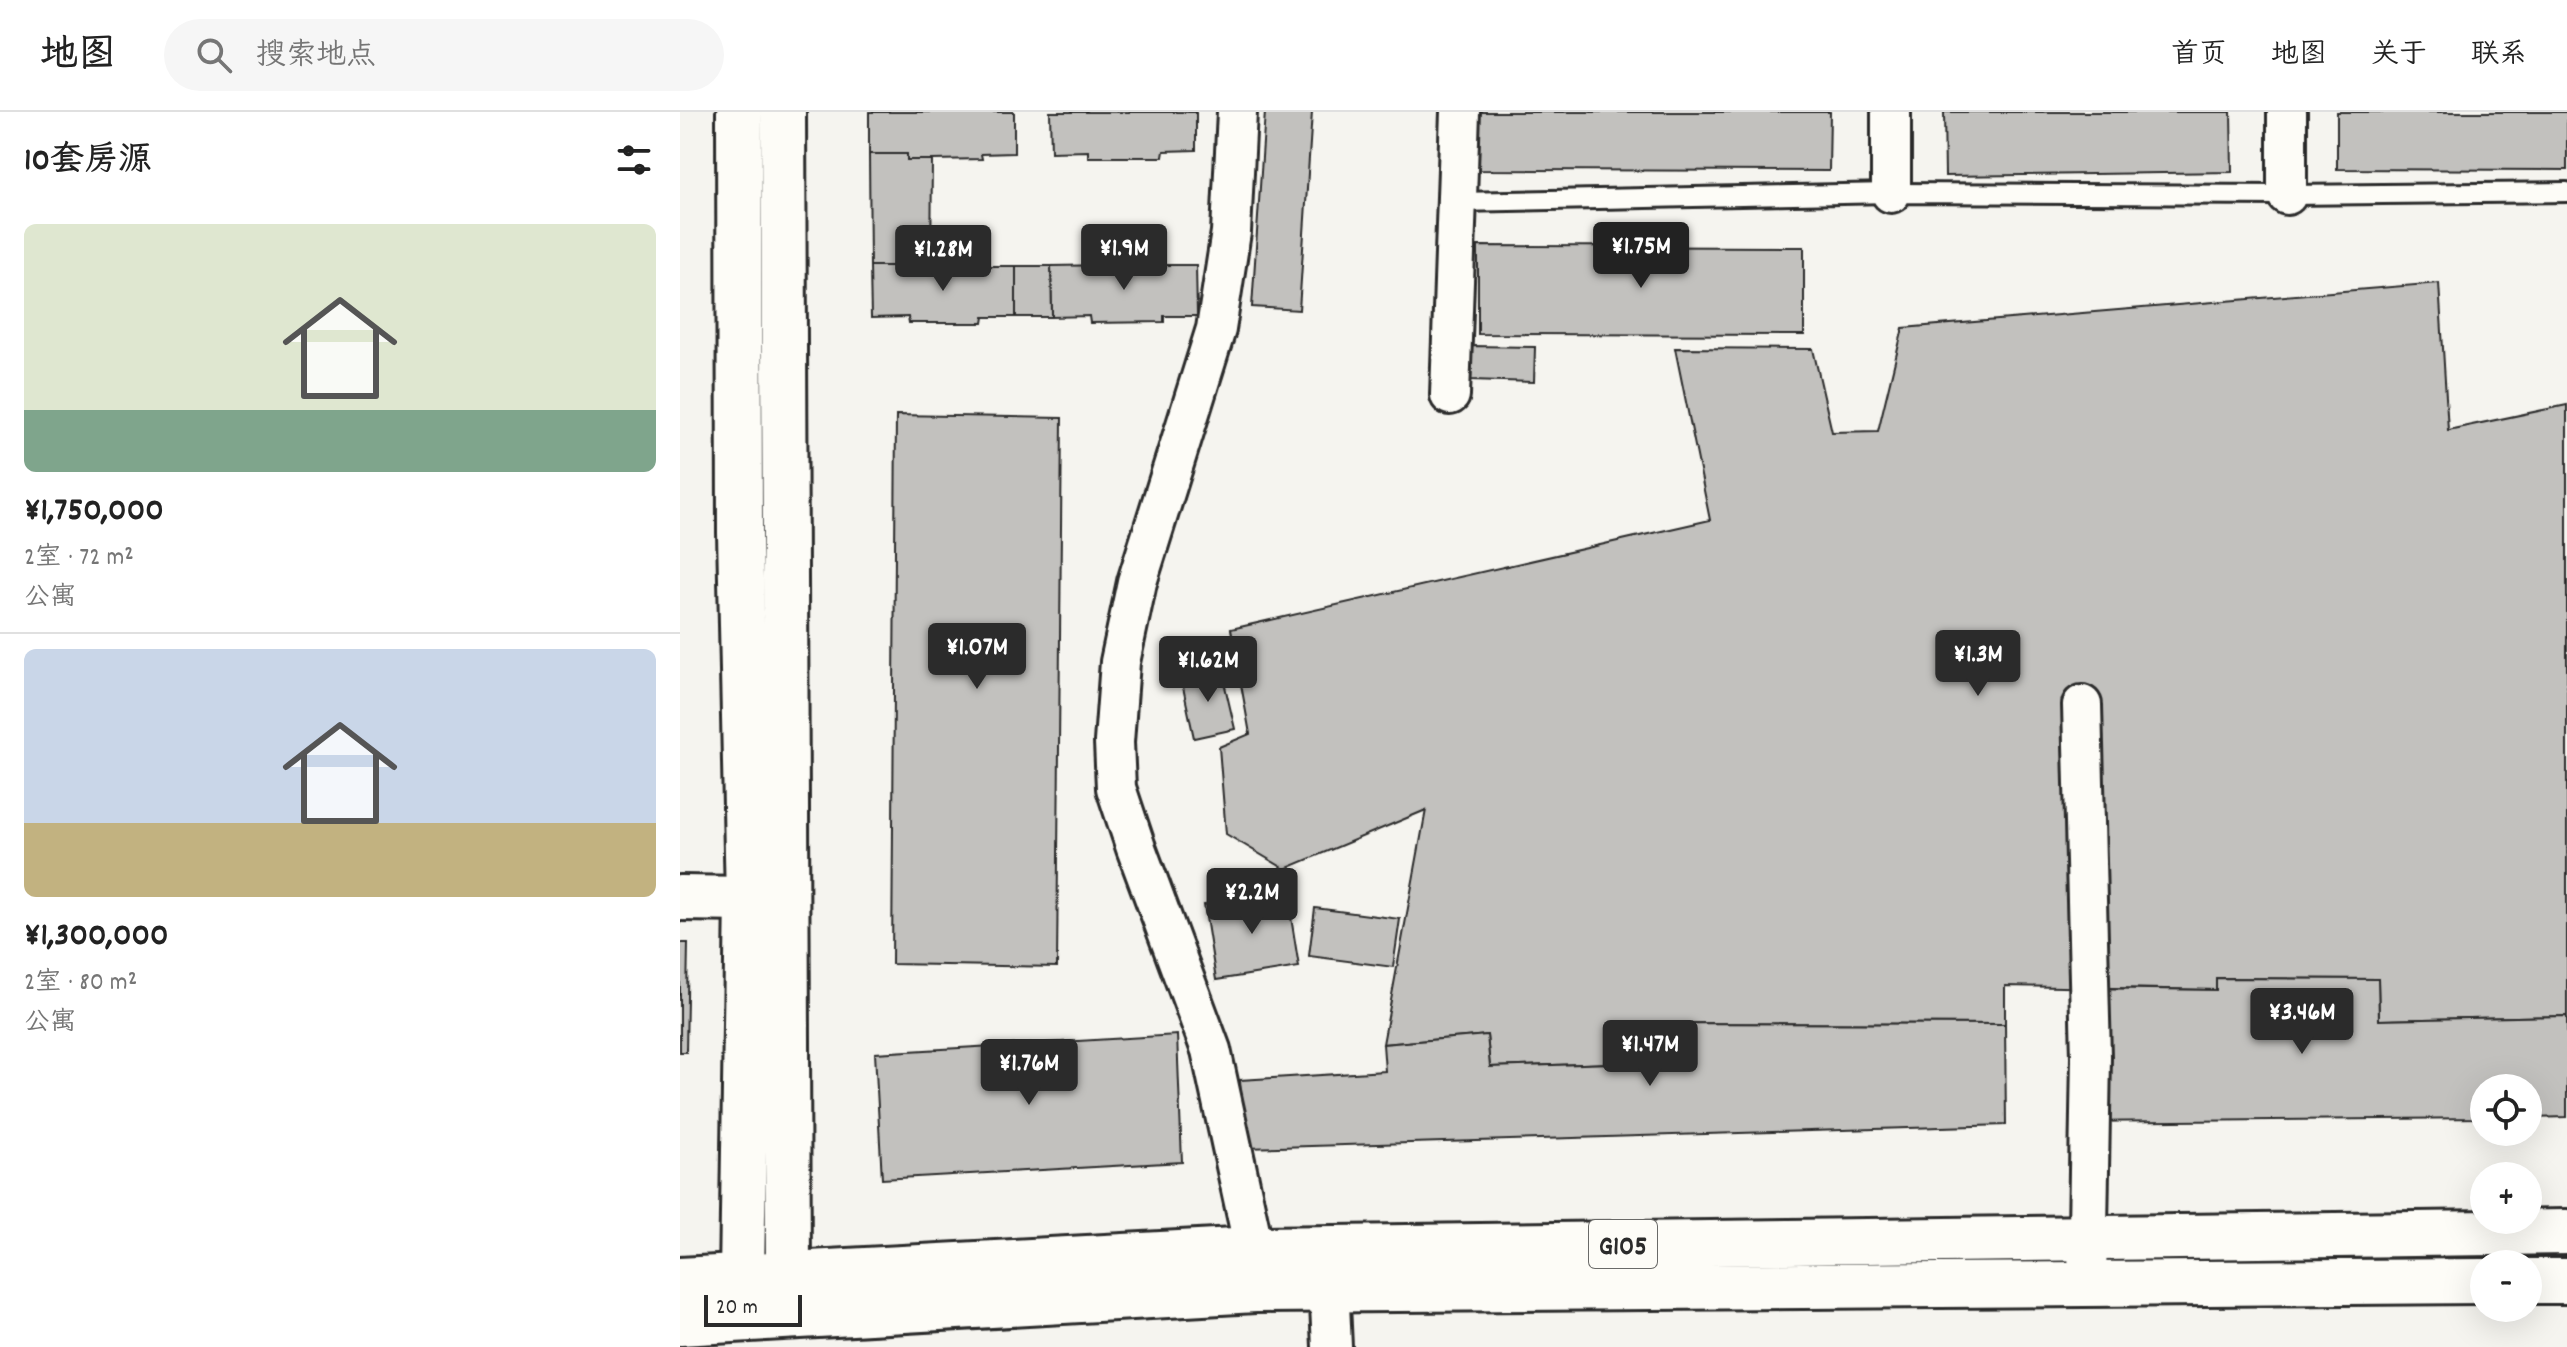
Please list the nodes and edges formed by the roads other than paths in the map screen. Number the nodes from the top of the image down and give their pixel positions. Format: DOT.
graph roads {
  1 [pos="739,112"];
  2 [pos="783,112"];
  3 [pos="1237,112"];
  4 [pos="1460,112"];
  5 [pos="1891,112"];
  6 [pos="2287,112"];
  7 [pos="2567,192"];
  8 [pos="1891,193"];
  9 [pos="2287,195"];
  10 [pos="1458,202"];
  11 [pos="1450,395"];
  12 [pos="2082,705"];
  13 [pos="680,898"];
  14 [pos="748,899"];
  15 [pos="2567,1232"];
  16 [pos="2086,1238"];
  17 [pos="1328,1247"];
  18 [pos="1254,1270"];
  19 [pos="680,1280"];
  20 [pos="2470,1281"];
  21 [pos="2542,1281"];
  22 [pos="2567,1281"];
  23 [pos="2087,1285"];
  24 [pos="1328,1290"];
  25 [pos="789,1294"];
  26 [pos="743,1297"];
  27 [pos="680,1323"];
  28 [pos="1332,1347"];
  1 -- 14 [label="main road"];
  2 -- 25 [label="main road"];
  3 -- 18 [label="street"];
  4 -- 10 [label="street"];
  5 -- 8 [label="street"];
  6 -- 9 [label="street"];
  7 -- 9 [label="lane"];
  8 -- 9 [label="lane"];
  8 -- 10 [label="lane"];
  10 -- 11 [label="street"];
  12 -- 16 [label="street"];
  13 -- 14 [label="main road"];
  14 -- 26 [label="main road"];
  15 -- 16 [label="main road, G105"];
  16 -- 17 [label="main road, G105"];
  16 -- 23 [label="street"];
  17 -- 18 [label="main road, G105"];
  17 -- 24 [label="street"];
  18 -- 24 [label="main road, G105"];
  18 -- 25 [label="main road, G105"];
  19 -- 26 [label="main road, G105"];
  20 -- 23 [label="main road, G105"];
  21 -- 22 [label="main road"];
  23 -- 24 [label="main road, G105"];
  24 -- 28 [label="street"];
  25 -- 26 [label="main road, G105"];
  26 -- 27 [label="main road, G105"];
}
